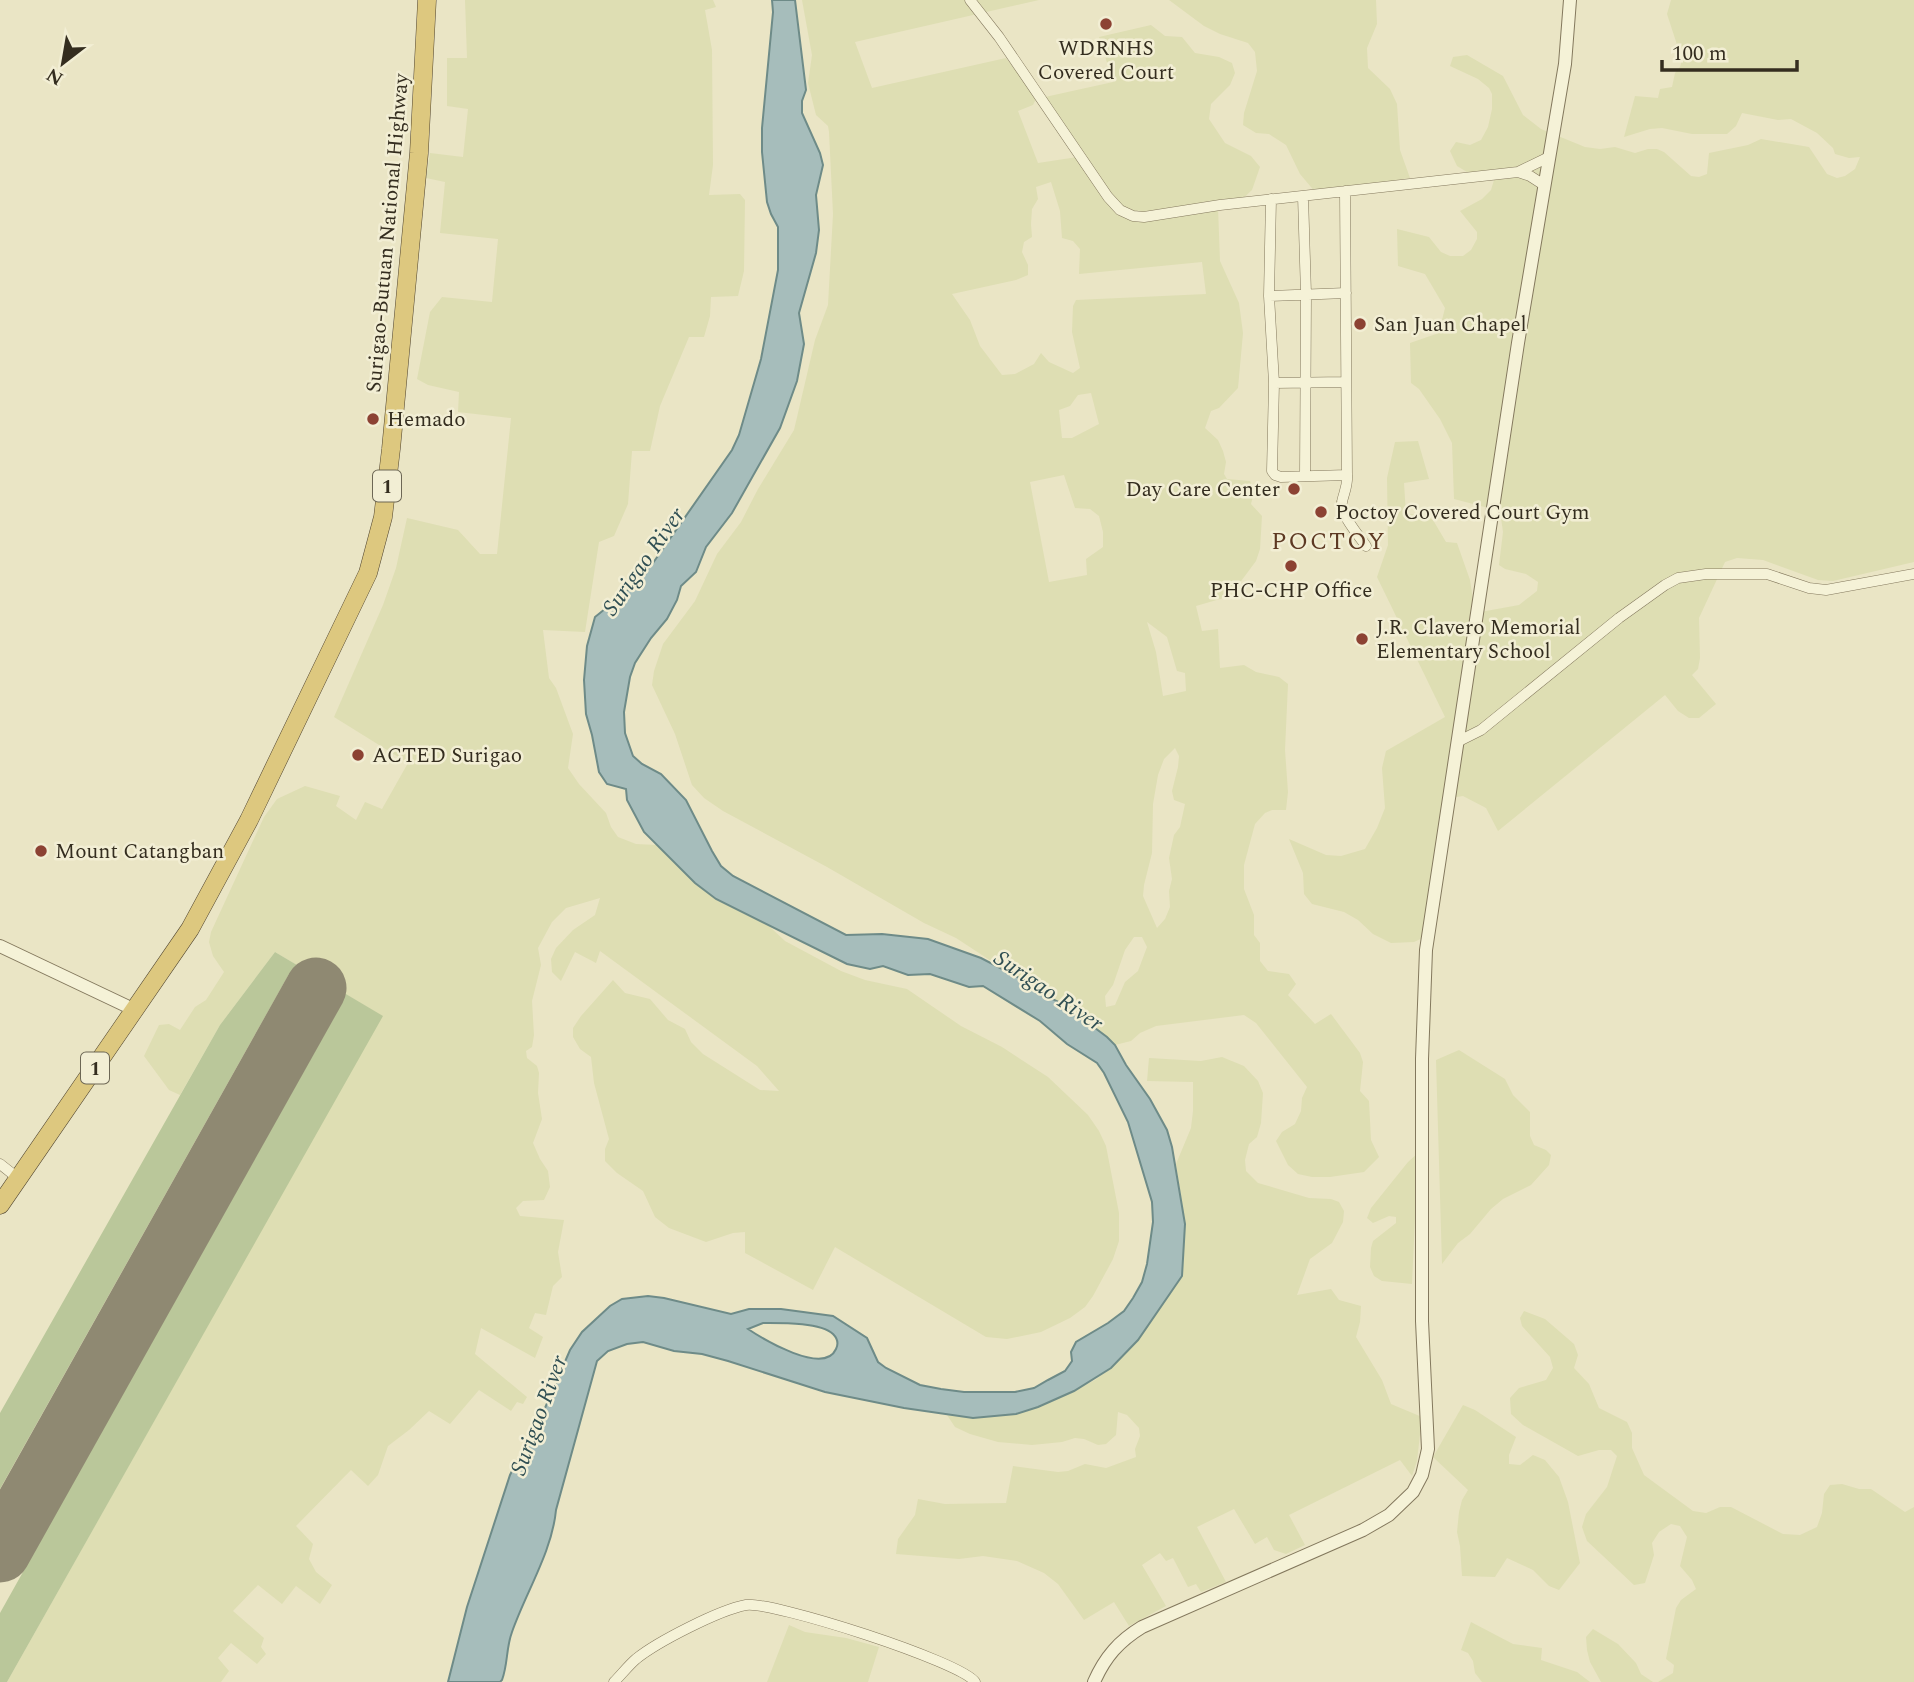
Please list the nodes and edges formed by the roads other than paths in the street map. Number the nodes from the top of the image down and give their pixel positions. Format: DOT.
graph roads {
  1 [pos="427,0"];
  2 [pos="970,0"];
  3 [pos="1570,0"];
  4 [pos="1549,157"];
  5 [pos="1518,172"];
  6 [pos="1544,185"];
  7 [pos="1345,191"];
  8 [pos="1303,196"];
  9 [pos="1271,199"];
  10 [pos="1306,293"];
  11 [pos="1346,293"];
  12 [pos="1269,296"];
  13 [pos="1346,382"];
  14 [pos="1274,383"];
  15 [pos="1305,383"];
  16 [pos="1347,475"];
  17 [pos="1305,476"];
  18 [pos="1366,547"];
  19 [pos="1914,574"];
  20 [pos="1458,742"];
  21 [pos="0,946"];
  22 [pos="135,1010"];
  23 [pos="0,1164"];
  24 [pos="19,1179"];
  25 [pos="0,1205"];
  26 [pos="614,1682"];
  27 [pos="975,1682"];
  28 [pos="1094,1682"];
  1 -- 22 [label="highway, Surigao-Butuan National Highway / 1"];
  2 -- 9 [label="street"];
  3 -- 4 [label="street"];
  4 -- 5 [label="street"];
  4 -- 6 [label="street"];
  5 -- 6 [label="street"];
  5 -- 7 [label="street"];
  6 -- 20 [label="street"];
  7 -- 8 [label="street"];
  7 -- 11 [label="street"];
  8 -- 9 [label="street"];
  8 -- 10 [label="street"];
  9 -- 12 [label="street"];
  10 -- 11 [label="street"];
  10 -- 12 [label="street"];
  10 -- 15 [label="street"];
  11 -- 13 [label="street"];
  12 -- 14 [label="street"];
  13 -- 15 [label="street"];
  13 -- 16 [label="street"];
  14 -- 15 [label="street"];
  14 -- 17 [label="street"];
  15 -- 17 [label="street"];
  16 -- 17 [label="street"];
  16 -- 18 [label="street"];
  19 -- 20 [label="street"];
  20 -- 28 [label="street"];
  21 -- 22 [label="street"];
  22 -- 24 [label="highway, Surigao-Butuan National Highway / 1"];
  23 -- 24 [label="street"];
  24 -- 25 [label="highway, Surigao-Butuan National Highway / 1"];
  26 -- 27 [label="street"];
}
